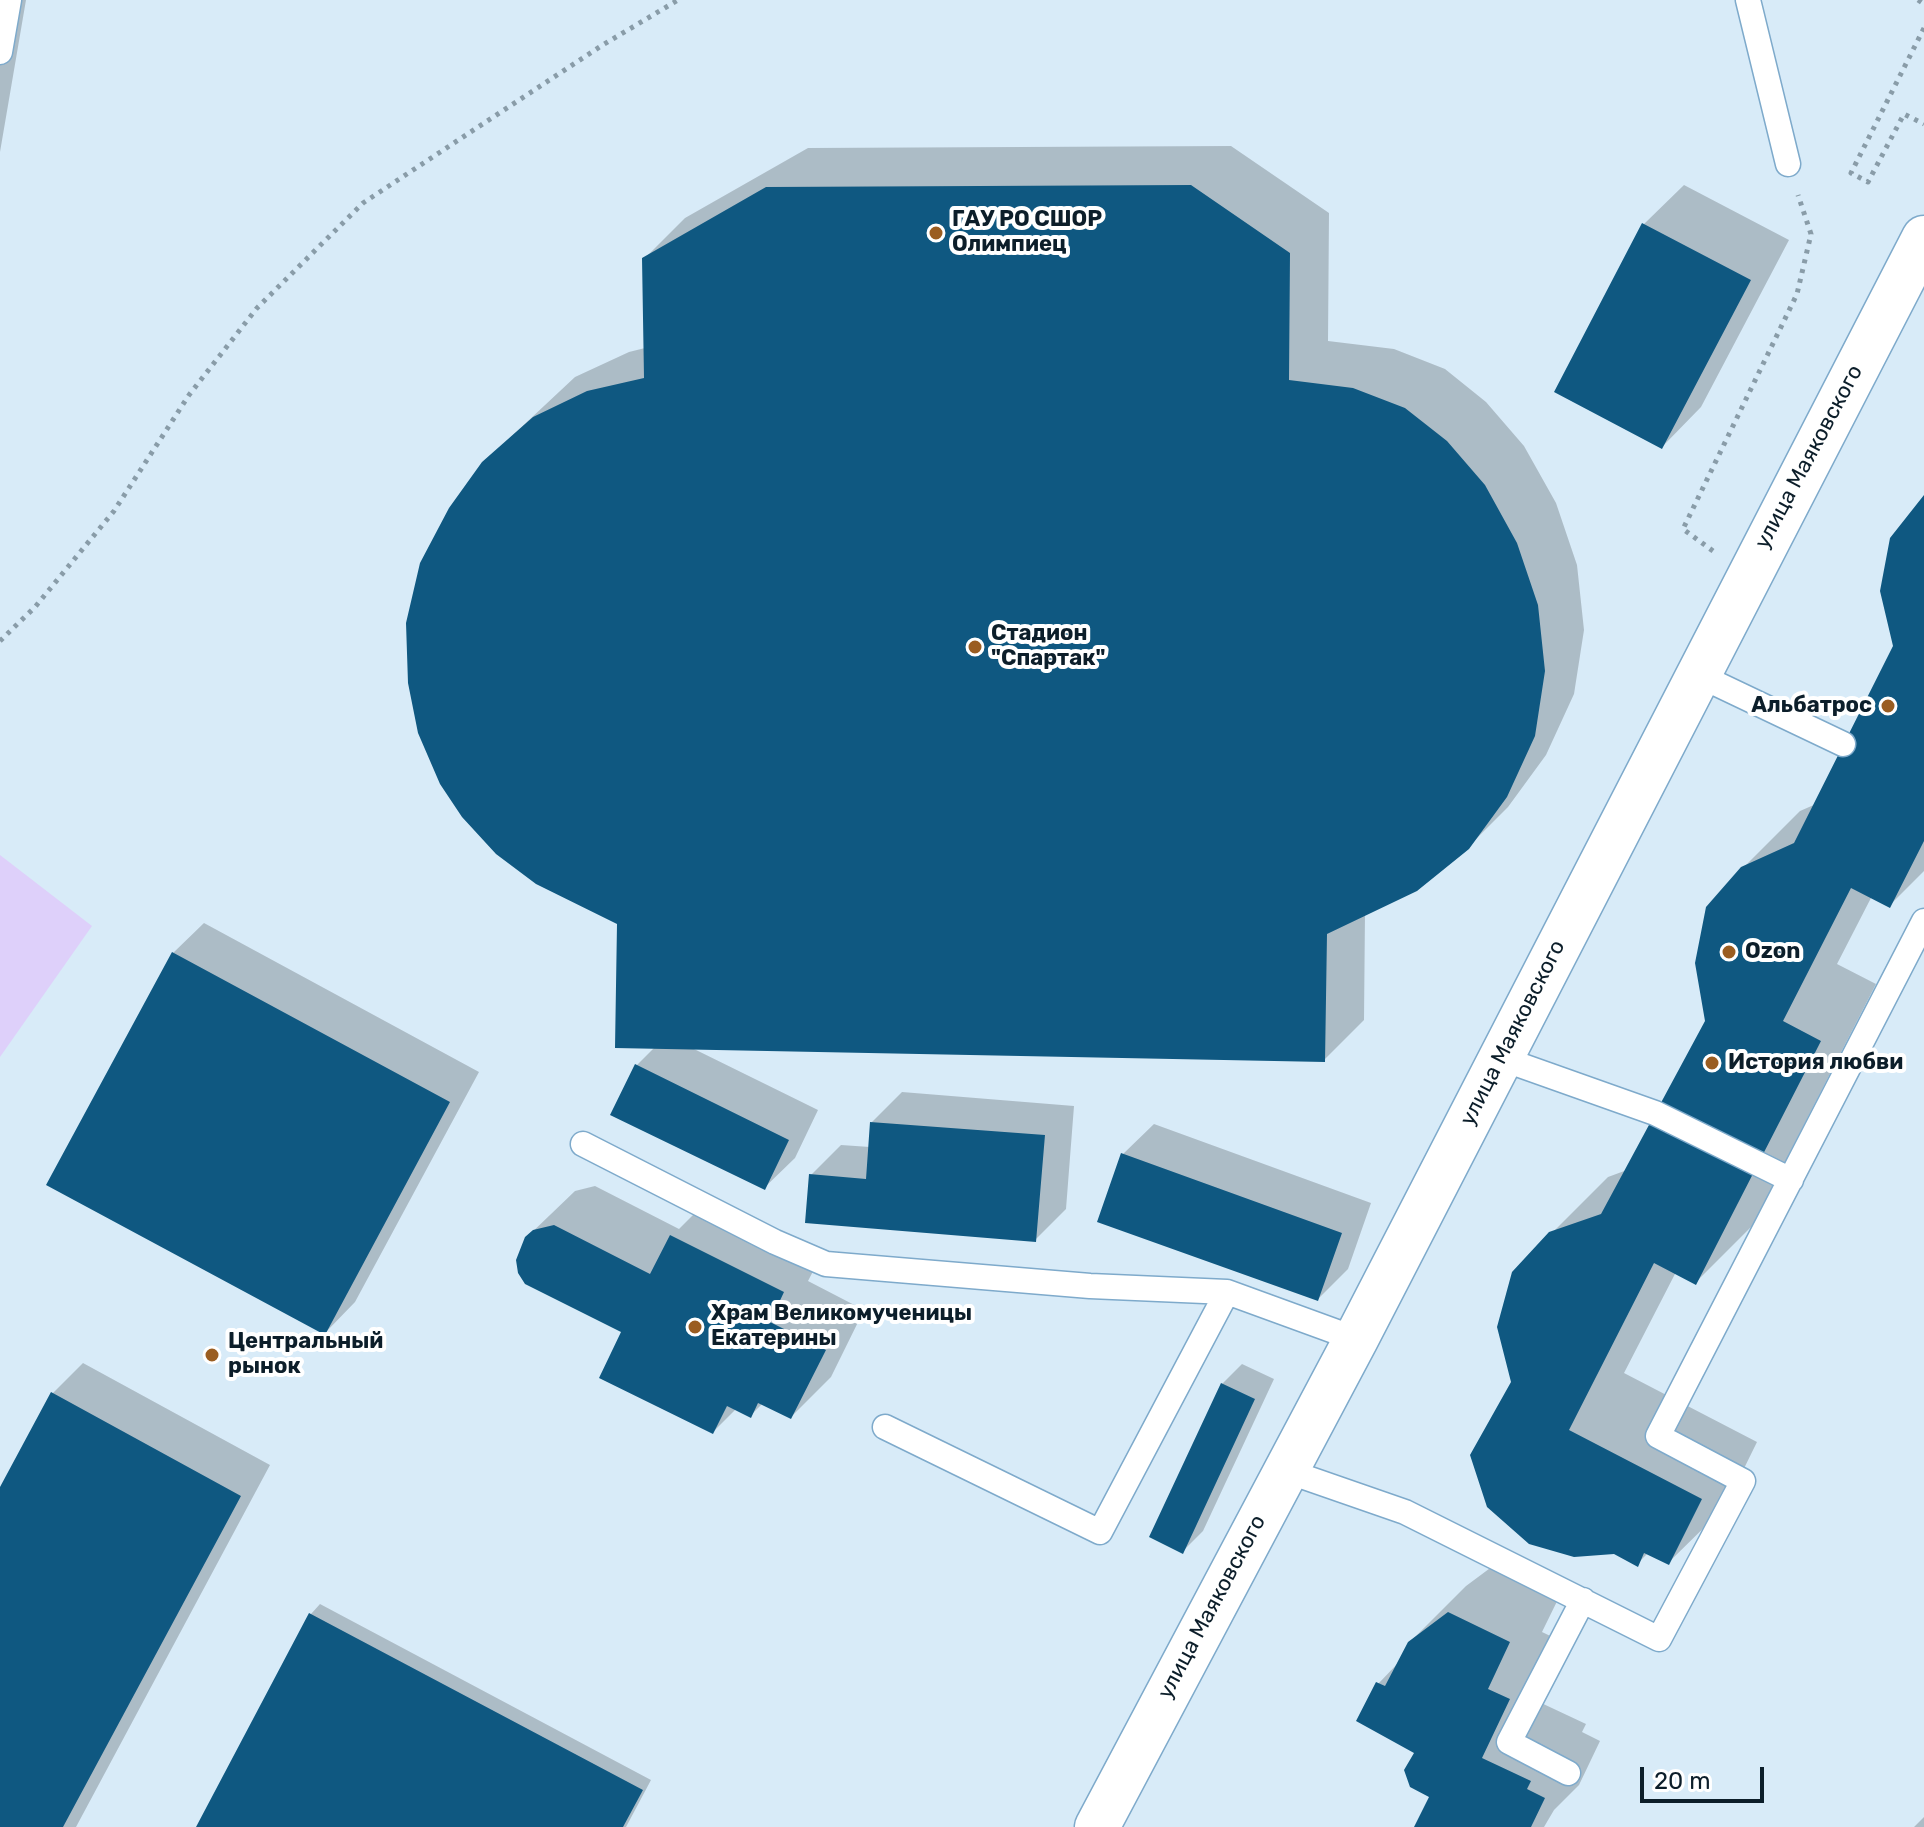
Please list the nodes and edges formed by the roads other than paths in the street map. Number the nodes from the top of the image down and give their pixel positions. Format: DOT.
graph roads {
  1 [pos="9,0"];
  2 [pos="1748,0"];
  3 [pos="0,52"];
  4 [pos="1788,164"];
  5 [pos="1923,241"];
  6 [pos="1696,674"];
  7 [pos="1843,744"];
  8 [pos="1924,921"];
  9 [pos="1500,1058"];
  10 [pos="583,1144"];
  11 [pos="1791,1180"];
  12 [pos="1227,1292"];
  13 [pos="1356,1339"];
  14 [pos="885,1427"];
  15 [pos="1284,1470"];
  16 [pos="1583,1600"];
  17 [pos="1568,1773"];
  18 [pos="1097,1827"];
  1 -- 3 [label="lane"];
  2 -- 4 [label="lane"];
  5 -- 6 [label="street, улица Маяковского"];
  6 -- 7 [label="lane"];
  6 -- 9 [label="street, улица Маяковского"];
  8 -- 11 [label="lane"];
  9 -- 11 [label="lane"];
  9 -- 13 [label="street, улица Маяковского"];
  10 -- 12 [label="lane"];
  11 -- 16 [label="lane"];
  12 -- 13 [label="lane"];
  12 -- 14 [label="lane"];
  13 -- 15 [label="street, улица Маяковского"];
  15 -- 16 [label="lane"];
  15 -- 18 [label="street, улица Маяковского"];
  16 -- 17 [label="lane"];
}
